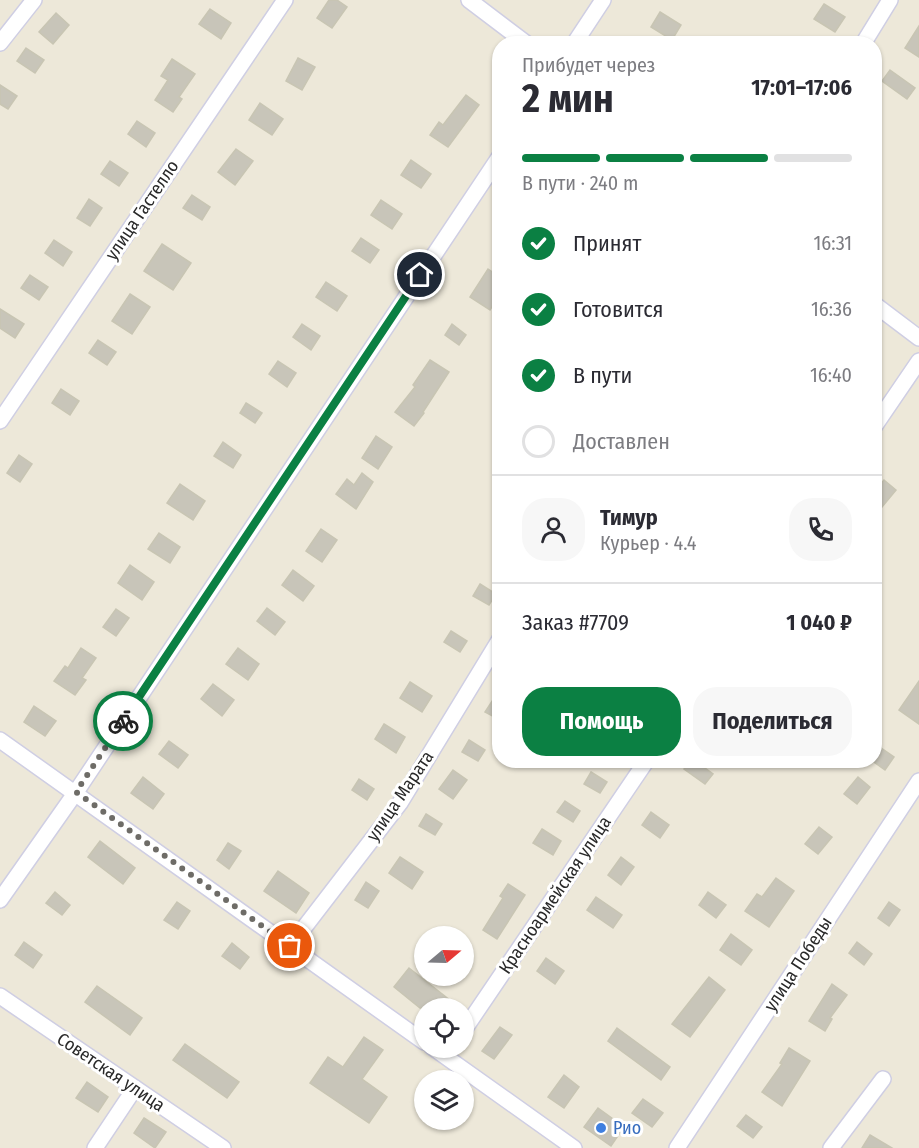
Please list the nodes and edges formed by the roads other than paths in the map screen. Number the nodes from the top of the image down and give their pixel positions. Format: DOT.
graph roads {
  1 [pos="34,0"];
  2 [pos="285,0"];
  3 [pos="469,0"];
  4 [pos="603,0"];
  5 [pos="890,0"];
  6 [pos="516,36"];
  7 [pos="579,36"];
  8 [pos="868,36"];
  9 [pos="0,44"];
  10 [pos="492,168"];
  11 [pos="882,310"];
  12 [pos="919,338"];
  13 [pos="919,361"];
  14 [pos="882,415"];
  15 [pos="0,421"];
  16 [pos="492,652"];
  17 [pos="0,740"];
  18 [pos="642,768"];
  19 [pos="919,781"];
  20 [pos="76,792"];
  21 [pos="0,900"];
  22 [pos="290,946"];
  23 [pos="0,996"];
  24 [pos="474,1015"];
  25 [pos="414,1035"];
  26 [pos="457,1058"];
  27 [pos="883,1079"];
  28 [pos="135,1088"];
  29 [pos="95,1148"];
  30 [pos="222,1148"];
  31 [pos="574,1148"];
  32 [pos="677,1148"];
  33 [pos="831,1148"];
  1 -- 9 [label="street"];
  2 -- 15 [label="street, улица Гастелло"];
  3 -- 6 [label="street"];
  4 -- 7 [label="street"];
  5 -- 8 [label="street"];
  10 -- 20 [label="street"];
  11 -- 12 [label="street"];
  13 -- 14 [label="street"];
  16 -- 22 [label="street, улица Марата"];
  17 -- 20 [label="street"];
  18 -- 24 [label="street, Красноармейская улица"];
  19 -- 32 [label="street, улица Победы"];
  20 -- 21 [label="street"];
  20 -- 22 [label="street"];
  22 -- 25 [label="street"];
  23 -- 28 [label="street, Советская улица"];
  26 -- 31 [label="street"];
  27 -- 33 [label="street"];
  28 -- 29 [label="street"];
  28 -- 30 [label="street, Советская улица"];
}
